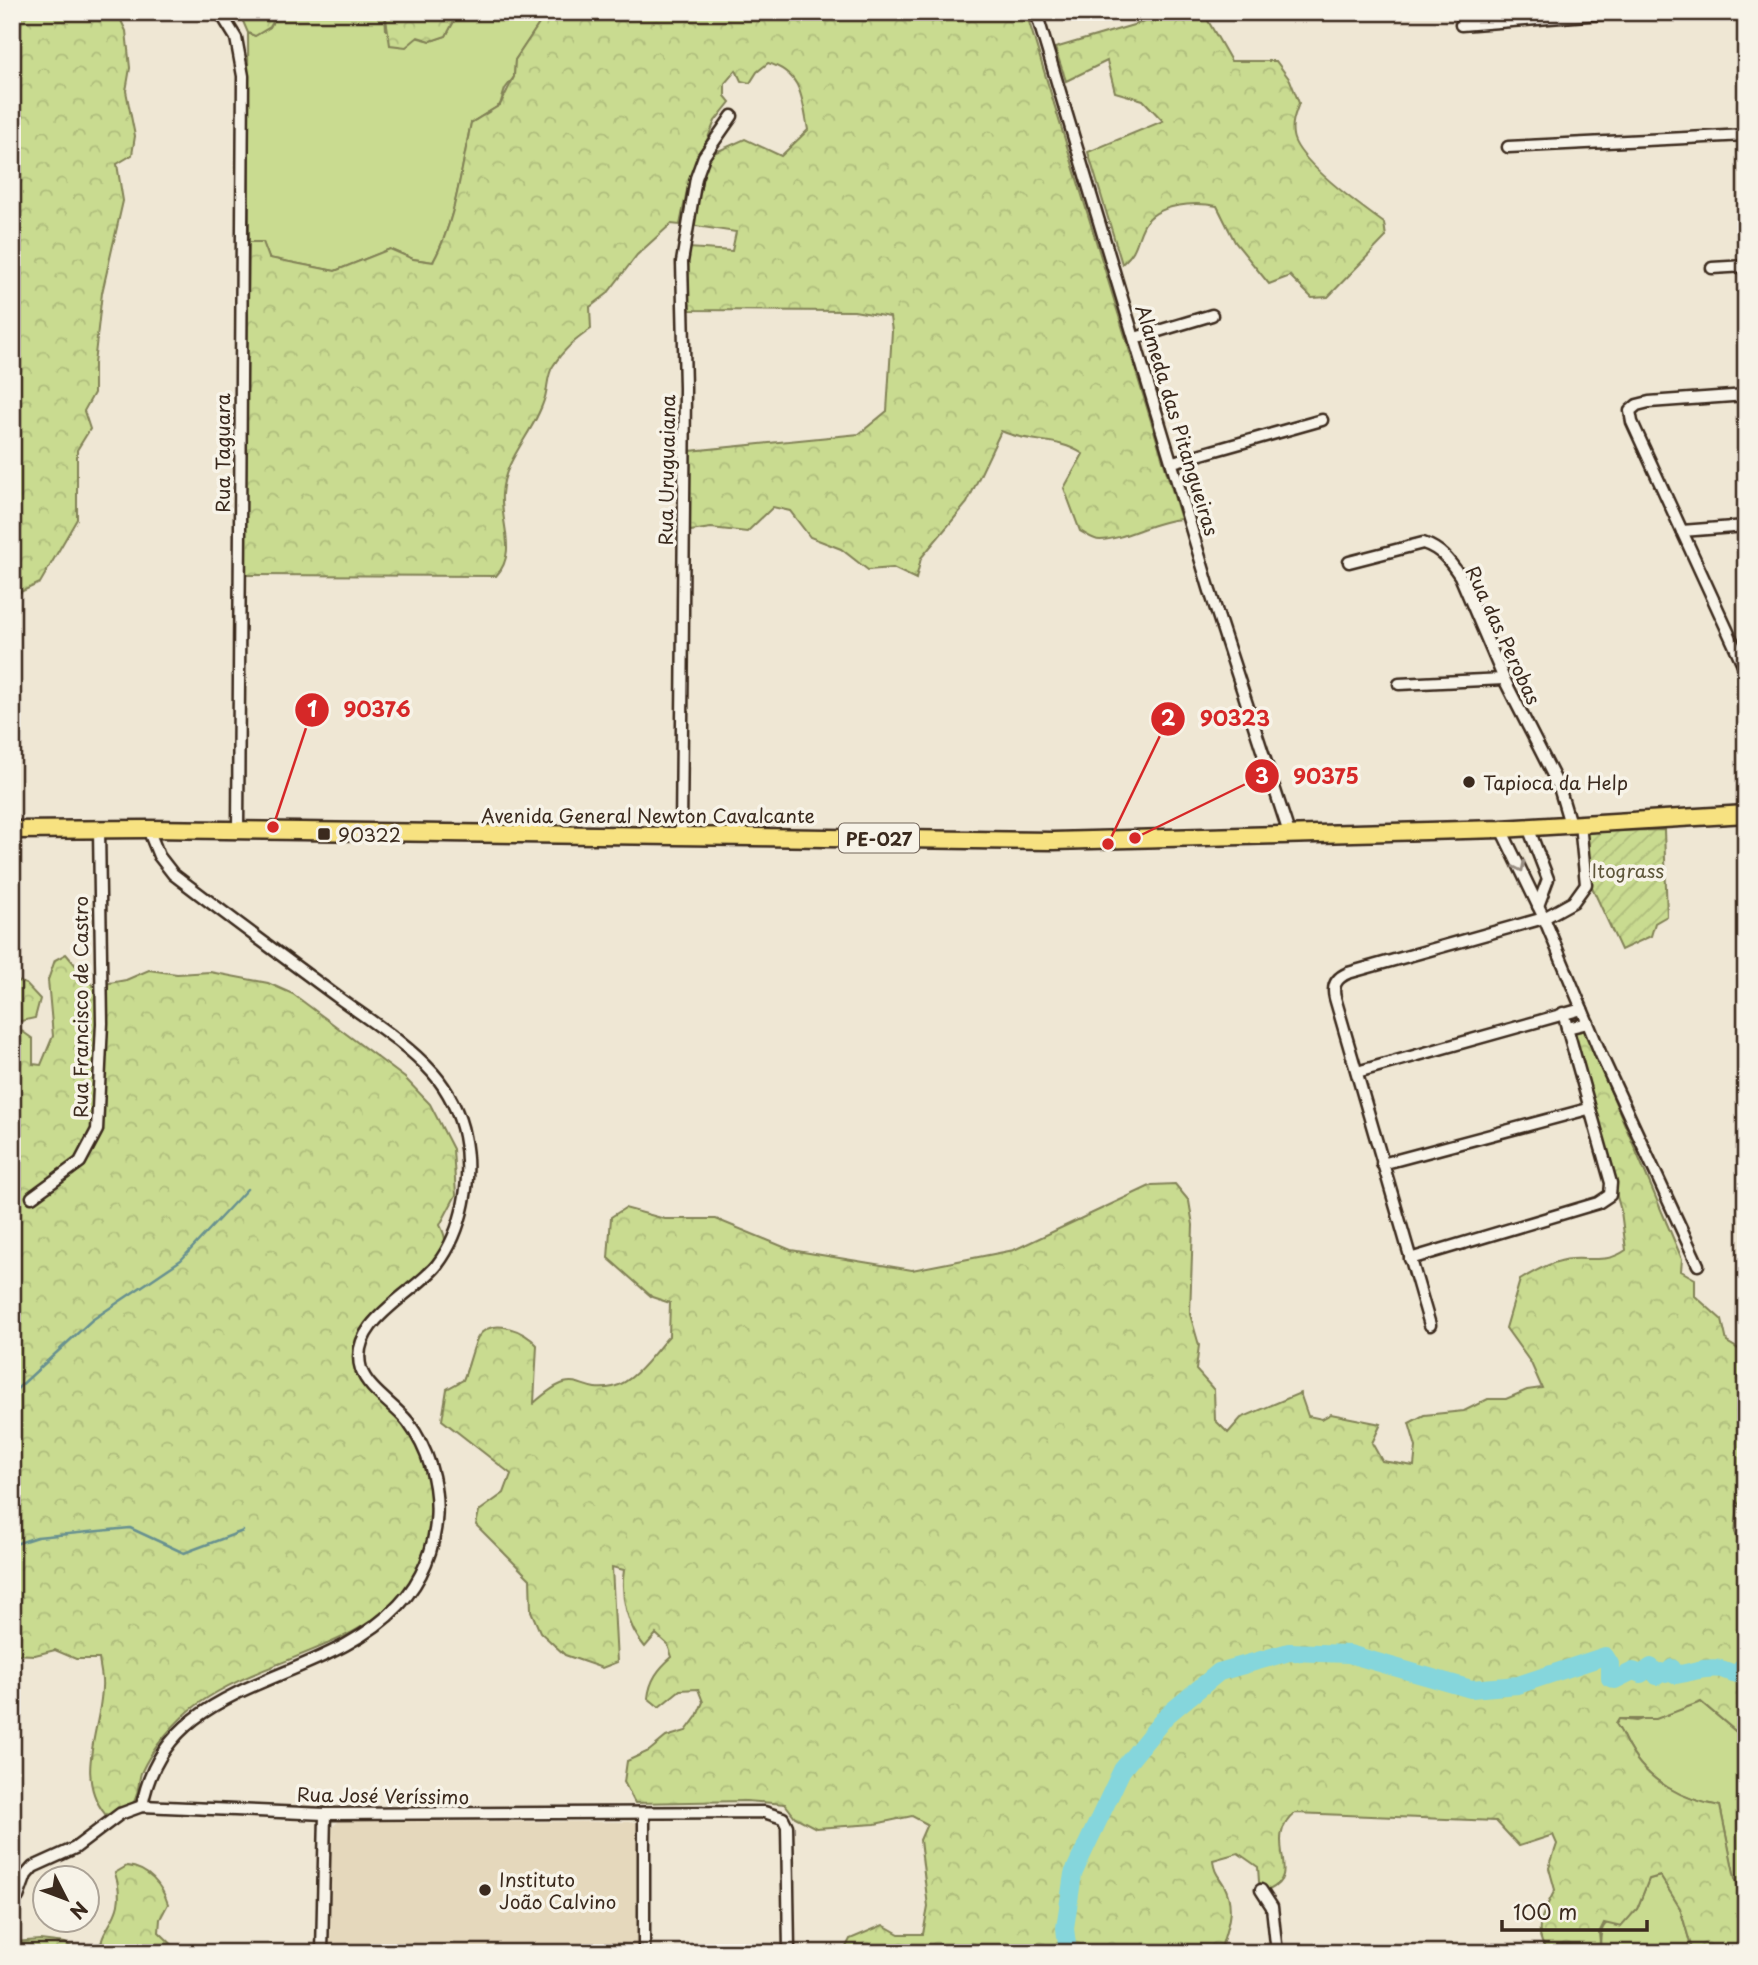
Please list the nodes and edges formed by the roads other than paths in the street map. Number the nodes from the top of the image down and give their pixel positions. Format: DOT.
graph roads {
  1 [pos="220,12"];
  2 [pos="1036,12"];
  3 [pos="1625,12"];
  4 [pos="1461,25"];
  5 [pos="732,116"];
  6 [pos="1746,135"];
  7 [pos="1508,147"];
  8 [pos="1746,266"];
  9 [pos="1712,268"];
  10 [pos="1212,315"];
  11 [pos="1135,338"];
  12 [pos="1746,395"];
  13 [pos="1322,420"];
  14 [pos="1173,462"];
  15 [pos="1746,526"];
  16 [pos="1682,531"];
  17 [pos="1349,562"];
  18 [pos="1743,660"];
  19 [pos="1746,671"];
  20 [pos="1504,679"];
  21 [pos="1399,684"];
  22 [pos="1746,814"];
  23 [pos="1575,824"];
  24 [pos="1528,827"];
  25 [pos="148,829"];
  26 [pos="1502,829"];
  27 [pos="12,830"];
  28 [pos="239,830"];
  29 [pos="99,831"];
  30 [pos="681,835"];
  31 [pos="1290,836"];
  32 [pos="1538,905"];
  33 [pos="1544,918"];
  34 [pos="1582,1009"];
  35 [pos="1563,1013"];
  36 [pos="1588,1023"];
  37 [pos="1567,1028"];
  38 [pos="1357,1072"];
  39 [pos="1588,1109"];
  40 [pos="1382,1164"];
  41 [pos="32,1197"];
  42 [pos="1410,1259"];
  43 [pos="1698,1265"];
  44 [pos="1430,1325"];
  45 [pos="142,1806"];
  46 [pos="325,1814"];
  47 [pos="644,1814"];
  48 [pos="1261,1890"];
  49 [pos="18,1897"];
  50 [pos="789,1951"];
  51 [pos="322,1953"];
  52 [pos="644,1953"];
  53 [pos="1277,1953"];
  1 -- 28 [label="street, Rua Taguara"];
  2 -- 11 [label="street, Alameda das Pitangueiras"];
  3 -- 4 [label="street"];
  5 -- 30 [label="street, Rua Uruguaiana"];
  6 -- 7 [label="street"];
  8 -- 9 [label="street"];
  10 -- 11 [label="street"];
  11 -- 14 [label="street, Alameda das Pitangueiras"];
  12 -- 16 [label="street"];
  13 -- 14 [label="street"];
  14 -- 31 [label="street, Alameda das Pitangueiras"];
  15 -- 16 [label="street"];
  16 -- 18 [label="street"];
  17 -- 20 [label="street, Rua das Perobas"];
  18 -- 19 [label="street"];
  20 -- 21 [label="street"];
  20 -- 23 [label="street, Rua das Perobas"];
  22 -- 23 [label="main road, Avenida General Newton Cavalcante / PE-027"];
  23 -- 24 [label="main road, Avenida General Newton Cavalcante / PE-027"];
  23 -- 33 [label="street, Rua das Perobas"];
  24 -- 26 [label="main road, Avenida General Newton Cavalcante / PE-027"];
  24 -- 32 [label="street"];
  25 -- 28 [label="main road, Avenida General Newton Cavalcante / PE-027"];
  25 -- 29 [label="main road, Avenida General Newton Cavalcante / PE-027"];
  25 -- 45 [label="street"];
  26 -- 31 [label="main road, Avenida General Newton Cavalcante / PE-027"];
  26 -- 32 [label="street, one-way"];
  27 -- 29 [label="main road, Avenida General Newton Cavalcante / PE-027"];
  28 -- 30 [label="main road, Avenida General Newton Cavalcante / PE-027"];
  29 -- 41 [label="street, Rua Francisco de Castro"];
  30 -- 31 [label="main road, Avenida General Newton Cavalcante / PE-027"];
  32 -- 33 [label="street"];
  33 -- 34 [label="street"];
  33 -- 38 [label="street"];
  34 -- 35 [label="street"];
  34 -- 36 [label="street"];
  35 -- 37 [label="street"];
  35 -- 38 [label="street"];
  36 -- 37 [label="street"];
  36 -- 43 [label="street"];
  37 -- 39 [label="street"];
  38 -- 40 [label="street"];
  39 -- 40 [label="street"];
  39 -- 42 [label="street"];
  40 -- 42 [label="street"];
  42 -- 44 [label="street"];
  45 -- 46 [label="street, Rua José Veríssimo"];
  45 -- 49 [label="street, Rua José Veríssimo"];
  46 -- 47 [label="street, Rua José Veríssimo"];
  46 -- 51 [label="street"];
  47 -- 50 [label="street, Rua José Veríssimo"];
  47 -- 52 [label="street"];
  48 -- 53 [label="street"];
}
